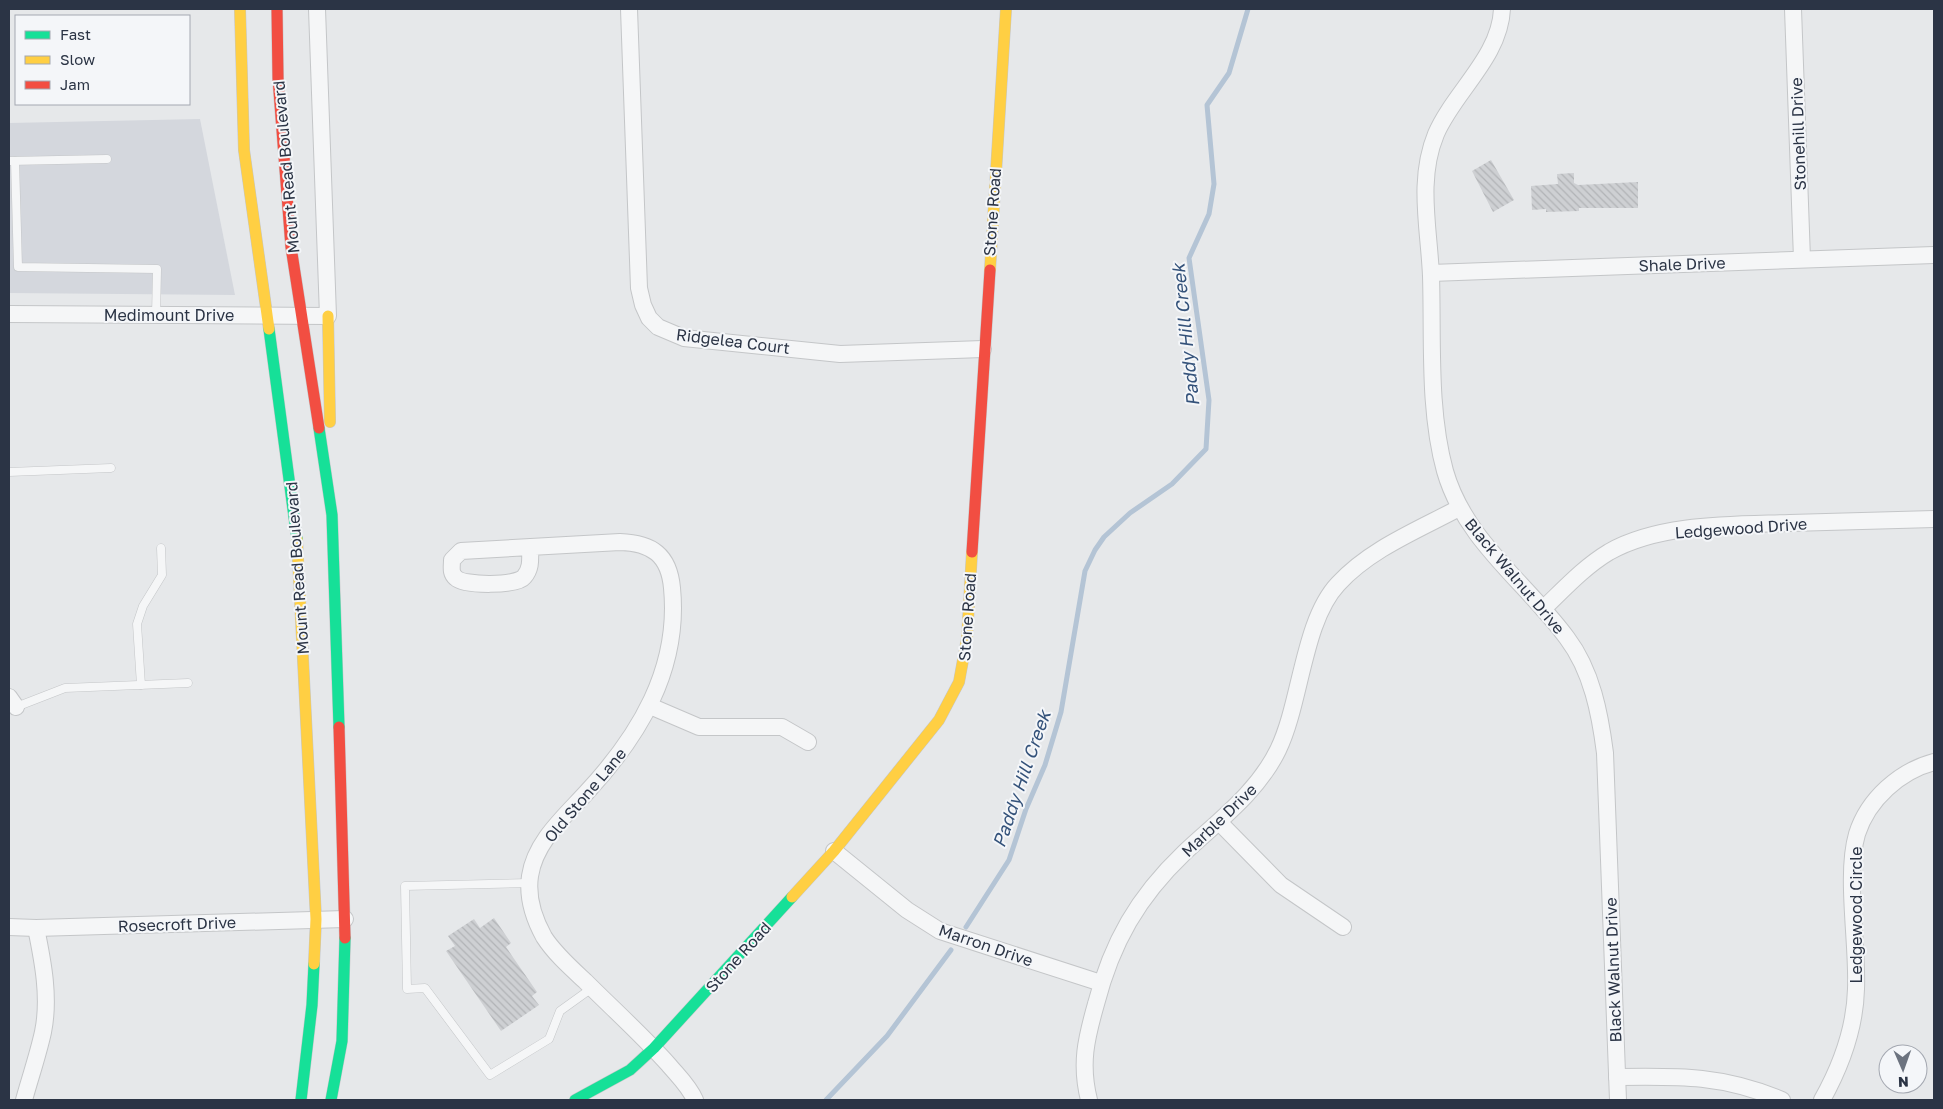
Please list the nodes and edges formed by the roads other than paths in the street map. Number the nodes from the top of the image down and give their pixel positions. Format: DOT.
graph roads {
  1 [pos="240,9"];
  2 [pos="277,9"];
  3 [pos="317,9"];
  4 [pos="629,9"];
  5 [pos="1006,9"];
  6 [pos="1502,9"];
  7 [pos="1793,9"];
  8 [pos="107,158"];
  9 [pos="12,161"];
  10 [pos="1934,255"];
  11 [pos="1802,260"];
  12 [pos="1431,273"];
  13 [pos="9,314"];
  14 [pos="156,314"];
  15 [pos="267,316"];
  16 [pos="303,316"];
  17 [pos="328,316"];
  18 [pos="983,349"];
  19 [pos="111,468"];
  20 [pos="9,472"];
  21 [pos="1459,508"];
  22 [pos="332,515"];
  23 [pos="1934,519"];
  24 [pos="530,547"];
  25 [pos="161,548"];
  26 [pos="1543,609"];
  27 [pos="188,683"];
  28 [pos="141,685"];
  29 [pos="12,702"];
  30 [pos="650,706"];
  31 [pos="808,742"];
  32 [pos="1934,762"];
  33 [pos="1220,823"];
  34 [pos="834,851"];
  35 [pos="529,883"];
  36 [pos="316,919"];
  37 [pos="345,919"];
  38 [pos="9,927"];
  39 [pos="1343,927"];
  40 [pos="36,928"];
  41 [pos="1101,983"];
  42 [pos="592,988"];
  43 [pos="654,1048"];
  44 [pos="1617,1077"];
  45 [pos="24,1100"];
  46 [pos="301,1100"];
  47 [pos="331,1100"];
  48 [pos="575,1100"];
  49 [pos="695,1100"];
  50 [pos="1088,1100"];
  51 [pos="1618,1100"];
  52 [pos="1782,1100"];
  53 [pos="1822,1100"];
  1 -- 15 [label="main road, Mount Read Boulevard"];
  2 -- 16 [label="main road, Mount Read Boulevard"];
  3 -- 17 [label="street, Mount Read Boulevard"];
  4 -- 18 [label="street, Ridgelea Court"];
  5 -- 18 [label="main road, Stone Road"];
  6 -- 12 [label="street, Black Walnut Drive"];
  7 -- 11 [label="street, Stonehill Drive"];
  8 -- 9 [label="lane"];
  9 -- 14 [label="lane"];
  10 -- 11 [label="street, Shale Drive"];
  11 -- 12 [label="street, Shale Drive"];
  12 -- 21 [label="street, Black Walnut Drive"];
  13 -- 14 [label="street, Medimount Drive"];
  14 -- 15 [label="street, Medimount Drive"];
  15 -- 16 [label="street, Medimount Drive"];
  15 -- 36 [label="main road, Mount Read Boulevard"];
  16 -- 17 [label="street, Medimount Drive"];
  16 -- 22 [label="main road, Mount Read Boulevard"];
  17 -- 22 [label="main road"];
  18 -- 34 [label="main road, Stone Road"];
  19 -- 20 [label="lane"];
  21 -- 26 [label="street, Black Walnut Drive"];
  21 -- 33 [label="street, Marble Drive"];
  22 -- 37 [label="main road, Mount Read Boulevard"];
  23 -- 26 [label="street, Ledgewood Drive"];
  24 -- 24 [label="street, Old Stone Lane"];
  24 -- 30 [label="street, Old Stone Lane"];
  25 -- 28 [label="lane"];
  26 -- 44 [label="street, Black Walnut Drive"];
  27 -- 28 [label="lane"];
  28 -- 29 [label="lane"];
  30 -- 31 [label="street"];
  30 -- 35 [label="street, Old Stone Lane"];
  32 -- 53 [label="street, Ledgewood Circle"];
  33 -- 39 [label="street"];
  33 -- 41 [label="street, Marble Drive"];
  34 -- 41 [label="street, Marron Drive"];
  34 -- 43 [label="main road, Stone Road"];
  35 -- 42 [label="street, Old Stone Lane"];
  35 -- 42 [label="lane"];
  36 -- 37 [label="street, Rosecroft Drive"];
  36 -- 40 [label="street, Rosecroft Drive"];
  36 -- 46 [label="main road, Mount Read Boulevard"];
  37 -- 47 [label="main road, Mount Read Boulevard"];
  38 -- 40 [label="street, Rosecroft Drive"];
  40 -- 45 [label="street"];
  41 -- 50 [label="street, Marble Drive"];
  42 -- 43 [label="street, Old Stone Lane"];
  43 -- 48 [label="main road, Stone Road"];
  43 -- 49 [label="street, Old Stone Lane"];
  44 -- 51 [label="street, Black Walnut Drive"];
  44 -- 52 [label="street"];
}
